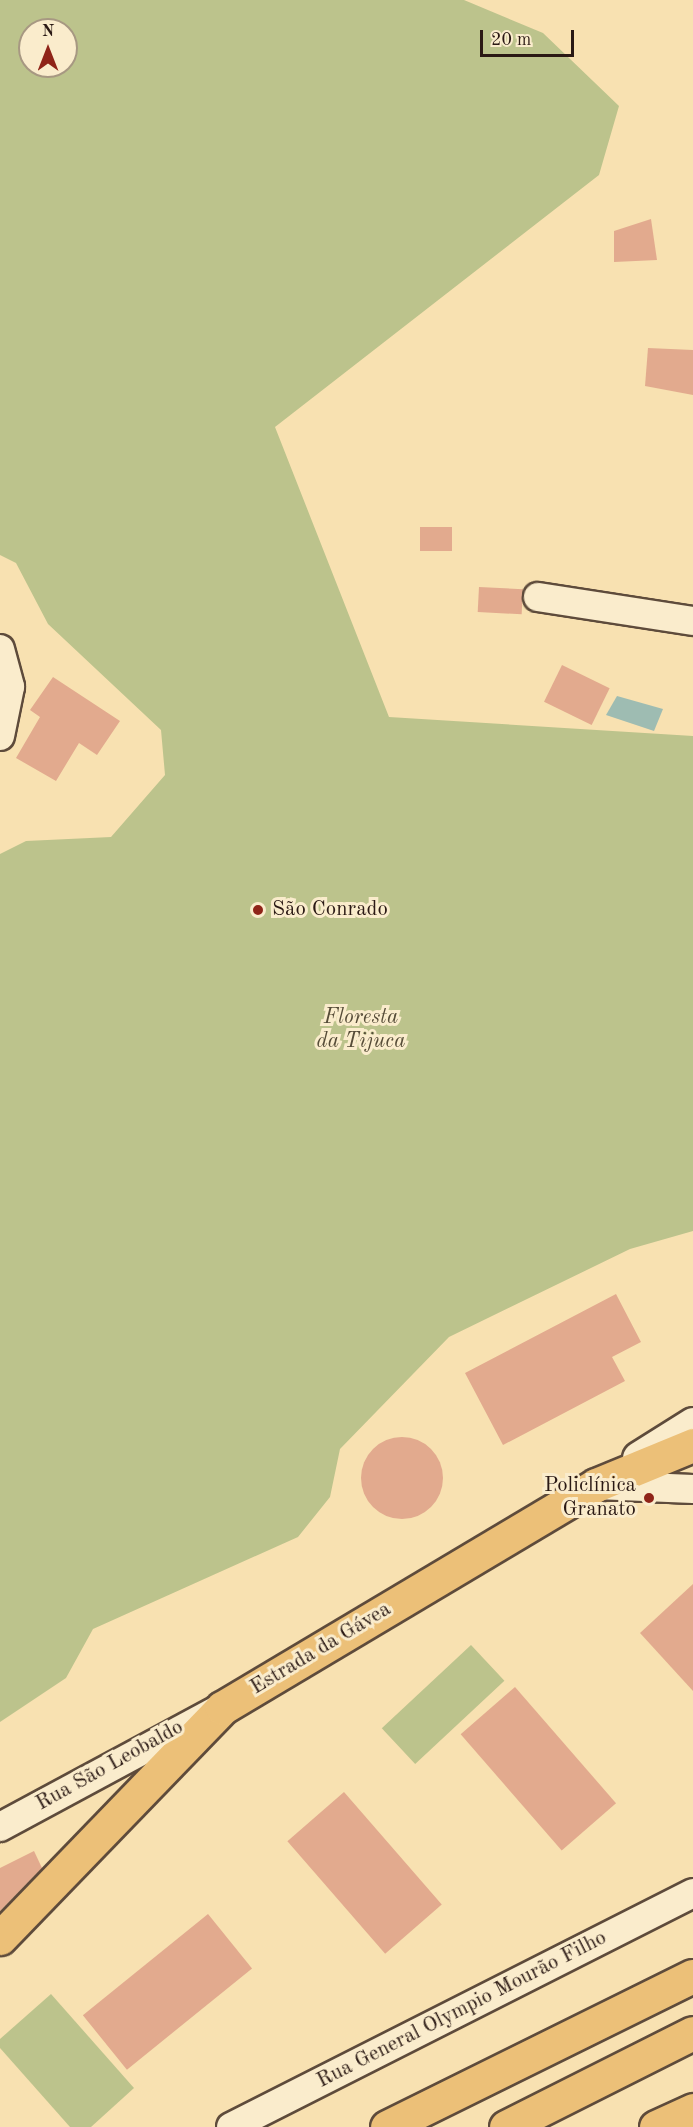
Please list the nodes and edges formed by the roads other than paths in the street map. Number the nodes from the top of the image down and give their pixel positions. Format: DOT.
graph roads {
  1 [pos="538,597"];
  2 [pos="693,621"];
  3 [pos="0,649"];
  4 [pos="0,736"];
  5 [pos="693,1424"];
  6 [pos="693,1445"];
  7 [pos="596,1485"];
  8 [pos="693,1489"];
  9 [pos="222,1708"];
  10 [pos="0,1827"];
  11 [pos="693,1893"];
  12 [pos="0,1938"];
  13 [pos="693,1976"];
  14 [pos="693,2033"];
  15 [pos="693,2110"];
  16 [pos="231,2127"];
  17 [pos="387,2127"];
  18 [pos="506,2127"];
  19 [pos="656,2127"];
  1 -- 2 [label="street"];
  3 -- 4 [label="street"];
  5 -- 7 [label="street, Estrada da Gávea"];
  6 -- 7 [label="main road"];
  7 -- 8 [label="street"];
  7 -- 9 [label="main road, Estrada da Gávea"];
  9 -- 10 [label="street, Rua São Leobaldo"];
  9 -- 12 [label="main road, Estrada da Gávea"];
  11 -- 16 [label="street, Rua General Olympio Mourão Filho"];
  13 -- 17 [label="main road"];
  14 -- 18 [label="main road"];
  15 -- 19 [label="main road"];
}
